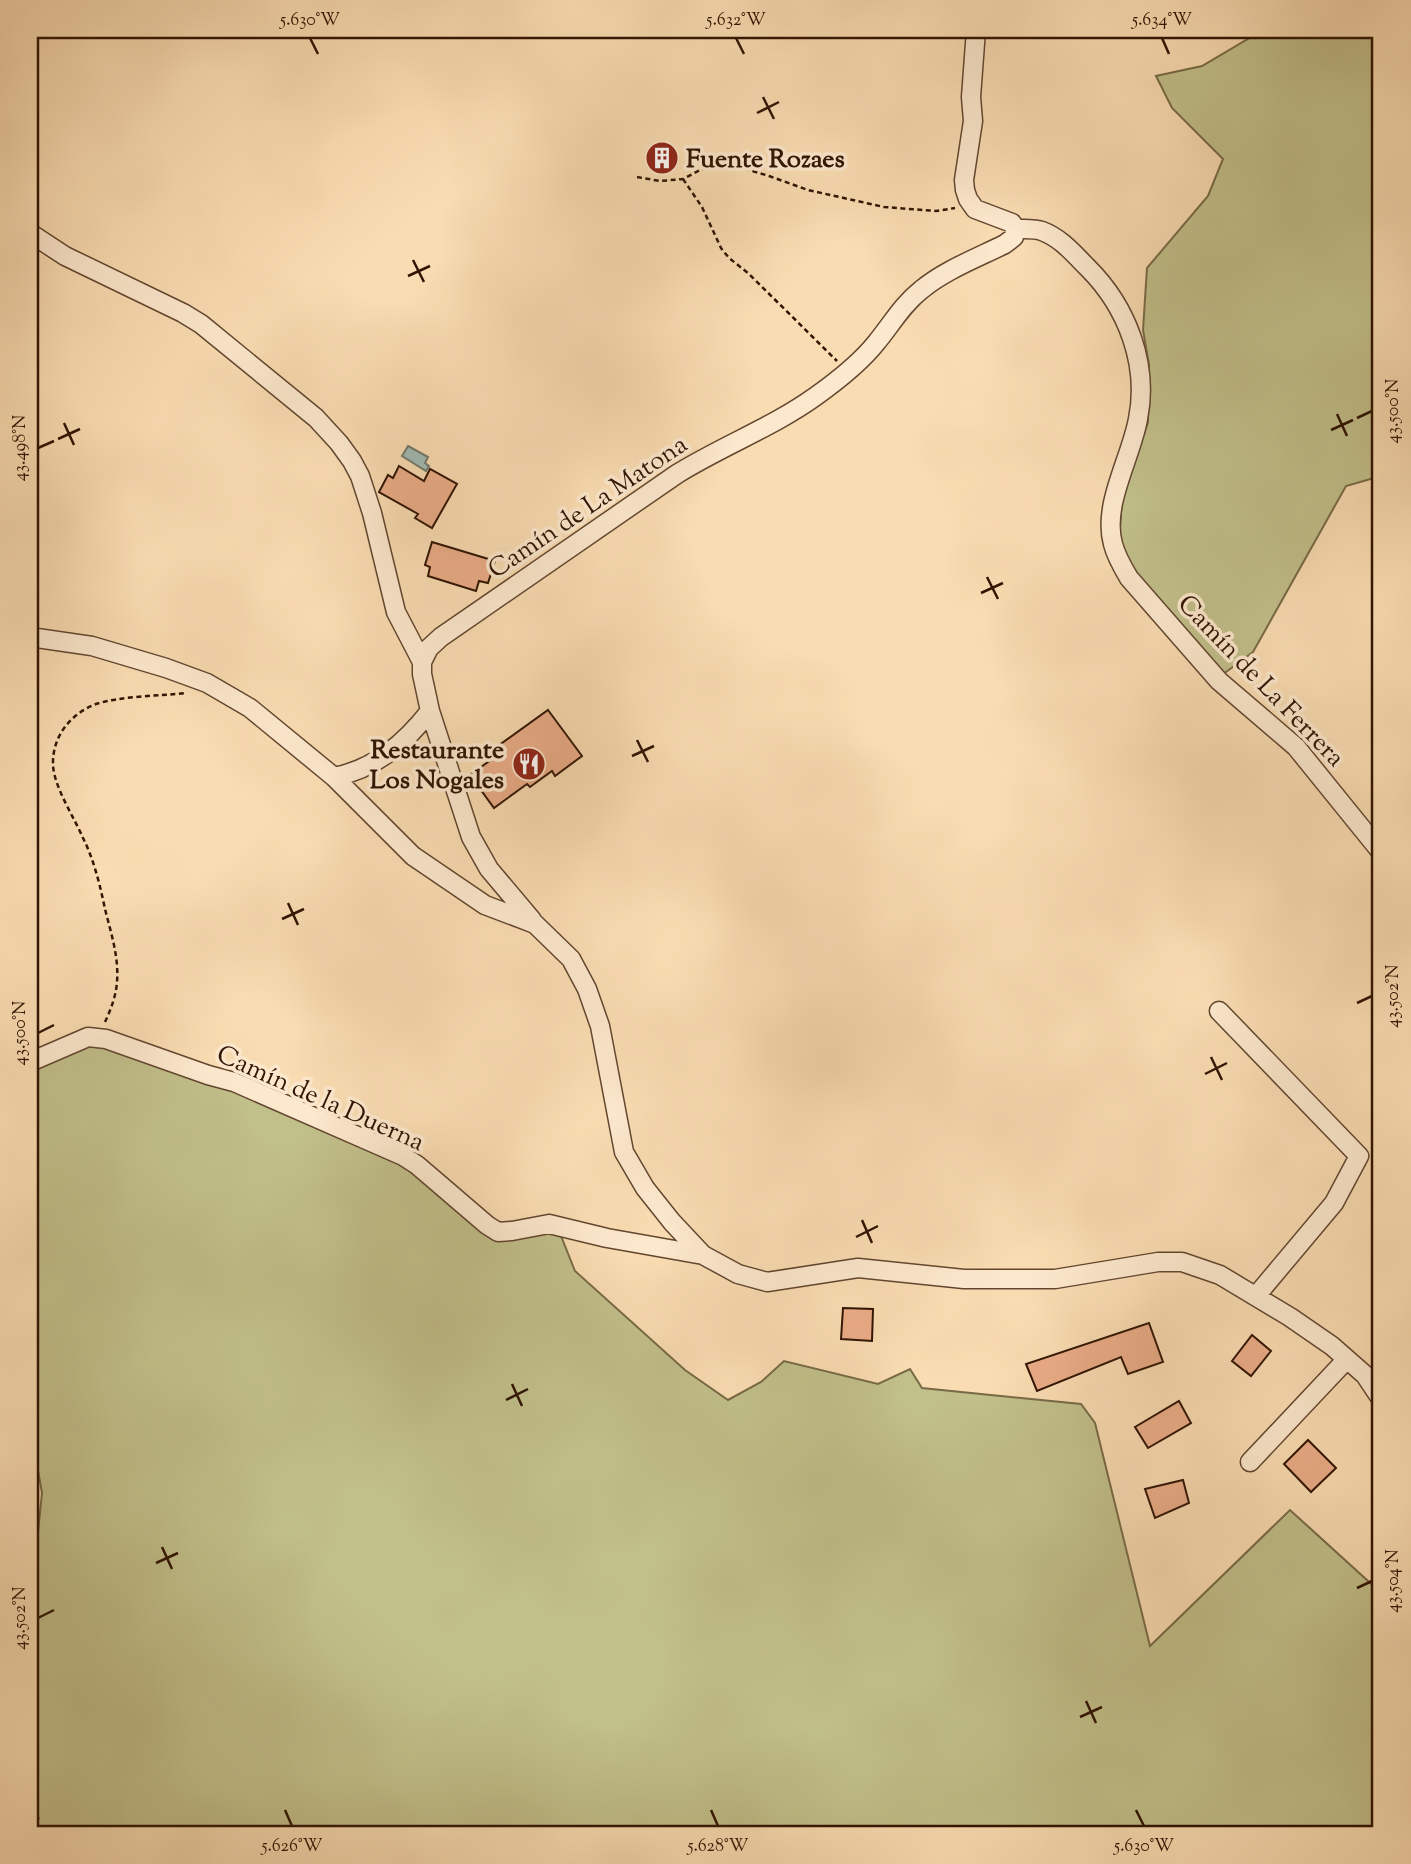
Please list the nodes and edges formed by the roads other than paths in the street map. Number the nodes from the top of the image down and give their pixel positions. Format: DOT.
graph roads {
  1 [pos="976,30"];
  2 [pos="1015,229"];
  3 [pos="30,233"];
  4 [pos="30,638"];
  5 [pos="422,662"];
  6 [pos="430,711"];
  7 [pos="334,777"];
  8 [pos="1381,852"];
  9 [pos="535,924"];
  10 [pos="1219,1011"];
  11 [pos="30,1062"];
  12 [pos="703,1255"];
  13 [pos="1256,1296"];
  14 [pos="1347,1359"];
  15 [pos="1381,1399"];
  16 [pos="1250,1462"];
  1 -- 2 [label="street, Camín de La Ferrera"];
  2 -- 5 [label="street, Camín de La Matona"];
  2 -- 8 [label="street, Camín de La Ferrera"];
  3 -- 5 [label="street"];
  4 -- 7 [label="street"];
  5 -- 6 [label="street"];
  6 -- 7 [label="street"];
  6 -- 9 [label="street"];
  7 -- 9 [label="street"];
  9 -- 12 [label="street"];
  10 -- 13 [label="street"];
  11 -- 12 [label="street, Camín de la Duerna"];
  12 -- 13 [label="street"];
  13 -- 14 [label="street"];
  14 -- 15 [label="street"];
  14 -- 16 [label="street"];
}
